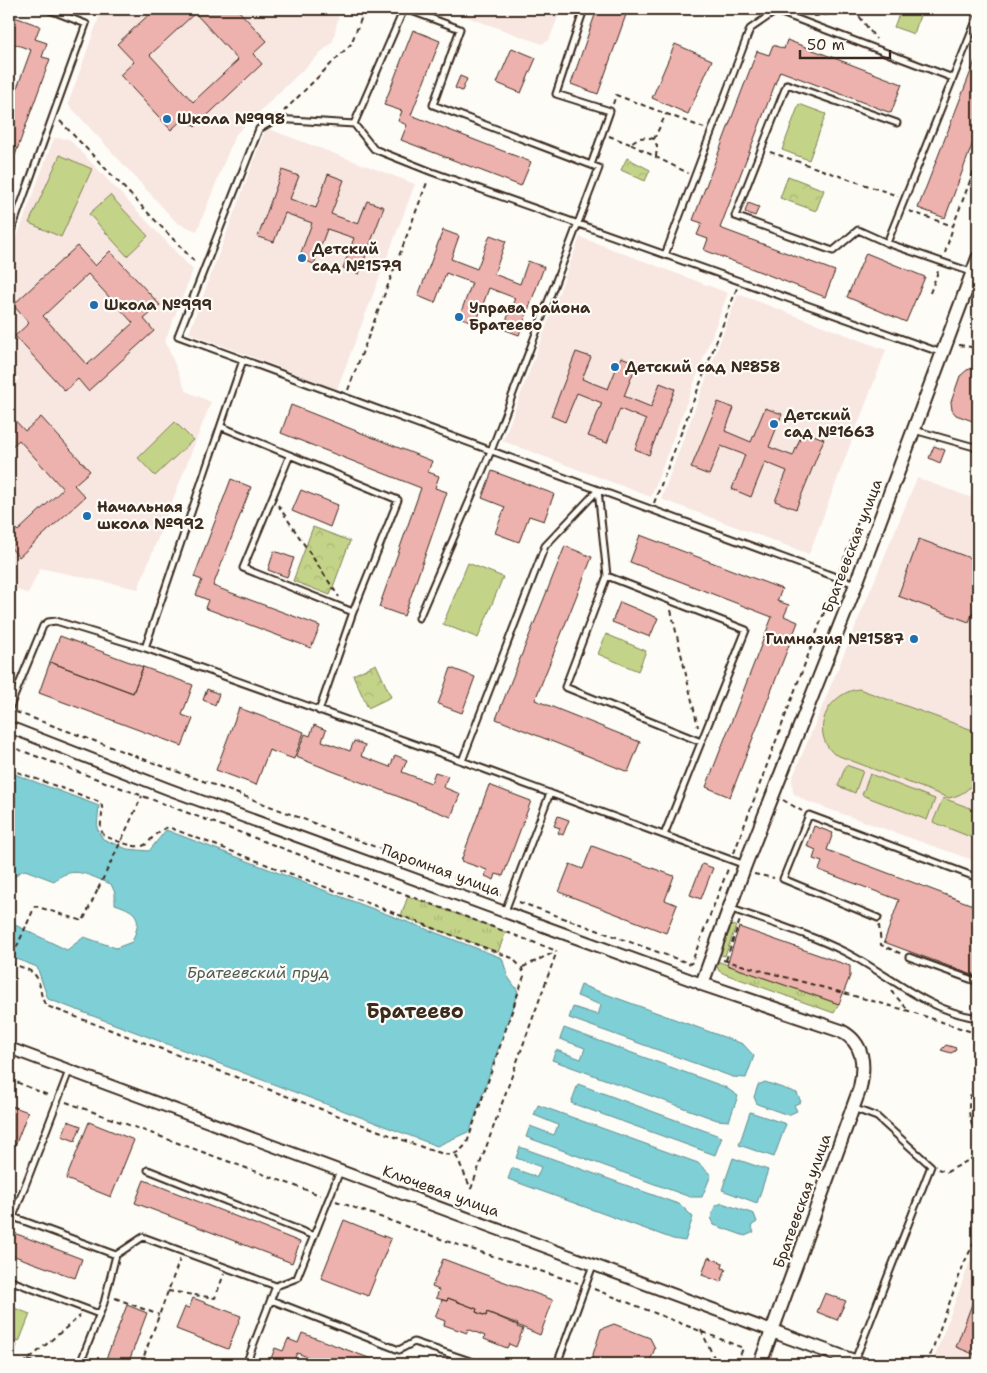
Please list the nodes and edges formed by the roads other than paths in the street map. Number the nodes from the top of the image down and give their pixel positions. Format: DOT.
graph roads {
  1 [pos="47,9"];
  2 [pos="405,9"];
  3 [pos="584,9"];
  4 [pos="777,10"];
  5 [pos="978,16"];
  6 [pos="953,78"];
  7 [pos="897,123"];
  8 [pos="354,124"];
  9 [pos="591,165"];
  10 [pos="578,224"];
  11 [pos="9,228"];
  12 [pos="887,243"];
  13 [pos="665,255"];
  14 [pos="978,258"];
  15 [pos="973,273"];
  16 [pos="942,353"];
  17 [pos="244,360"];
  18 [pos="222,427"];
  19 [pos="913,430"];
  20 [pos="978,448"];
  21 [pos="491,451"];
  22 [pos="290,455"];
  23 [pos="598,490"];
  24 [pos="608,576"];
  25 [pos="855,584"];
  26 [pos="353,612"];
  27 [pos="419,618"];
  28 [pos="145,648"];
  29 [pos="9,709"];
  30 [pos="319,711"];
  31 [pos="9,727"];
  32 [pos="701,742"];
  33 [pos="462,760"];
  34 [pos="550,793"];
  35 [pos="664,835"];
  36 [pos="748,869"];
  37 [pos="978,878"];
  38 [pos="730,908"];
  39 [pos="505,911"];
  40 [pos="878,918"];
  41 [pos="909,957"];
  42 [pos="978,982"];
  43 [pos="702,984"];
  44 [pos="978,1018"];
  45 [pos="9,1048"];
  46 [pos="859,1048"];
  47 [pos="69,1071"];
  48 [pos="852,1108"];
  49 [pos="148,1170"];
  50 [pos="340,1171"];
  51 [pos="11,1216"];
  52 [pos="314,1236"];
  53 [pos="116,1255"];
  54 [pos="593,1265"];
  55 [pos="9,1280"];
  56 [pos="276,1286"];
  57 [pos="271,1300"];
  58 [pos="99,1314"];
  59 [pos="772,1331"];
  60 [pos="471,1363"];
  61 [pos="858,1363"];
  62 [pos="80,1364"];
  63 [pos="246,1364"];
  64 [pos="479,1364"];
  65 [pos="557,1364"];
  66 [pos="760,1364"];
  1 -- 11 [label="lane"];
  2 -- 8 [label="lane"];
  2 -- 9 [label="lane"];
  3 -- 9 [label="lane"];
  4 -- 6 [label="lane"];
  4 -- 13 [label="lane"];
  5 -- 6 [label="lane"];
  6 -- 12 [label="lane"];
  7 -- 12 [label="lane"];
  8 -- 10 [label="lane"];
  8 -- 17 [label="lane"];
  9 -- 10 [label="lane"];
  10 -- 13 [label="lane"];
  10 -- 21 [label="lane"];
  12 -- 15 [label="lane"];
  13 -- 16 [label="lane"];
  14 -- 15 [label="street, Братеевская улица"];
  15 -- 16 [label="street, Братеевская улица"];
  16 -- 19 [label="street, Братеевская улица"];
  17 -- 18 [label="lane"];
  17 -- 21 [label="lane"];
  18 -- 22 [label="lane"];
  18 -- 28 [label="lane"];
  19 -- 20 [label="lane"];
  19 -- 25 [label="street, Братеевская улица"];
  21 -- 23 [label="lane"];
  21 -- 27 [label="lane"];
  22 -- 26 [label="lane"];
  22 -- 26 [label="lane"];
  23 -- 24 [label="lane"];
  23 -- 25 [label="lane"];
  23 -- 33 [label="lane"];
  24 -- 32 [label="lane"];
  24 -- 32 [label="lane"];
  25 -- 36 [label="street, Братеевская улица"];
  26 -- 30 [label="lane"];
  28 -- 29 [label="lane"];
  28 -- 30 [label="lane"];
  30 -- 33 [label="lane"];
  31 -- 39 [label="street, Паромная улица"];
  32 -- 35 [label="lane"];
  33 -- 34 [label="lane"];
  34 -- 35 [label="lane"];
  34 -- 39 [label="lane"];
  35 -- 36 [label="lane"];
  36 -- 38 [label="street, Братеевская улица"];
  37 -- 40 [label="lane"];
  38 -- 43 [label="street, Братеевская улица"];
  38 -- 44 [label="lane"];
  39 -- 43 [label="street, Паромная улица"];
  41 -- 42 [label="lane"];
  43 -- 46 [label="street, Паромная улица"];
  45 -- 47 [label="street, Ключевая улица"];
  46 -- 48 [label="street, Братеевская улица"];
  47 -- 50 [label="street, Ключевая улица"];
  47 -- 51 [label="lane"];
  48 -- 59 [label="street, Братеевская улица"];
  48 -- 61 [label="lane"];
  49 -- 52 [label="lane"];
  50 -- 52 [label="lane"];
  50 -- 54 [label="street, Ключевая улица"];
  51 -- 53 [label="lane"];
  52 -- 56 [label="lane"];
  53 -- 56 [label="lane"];
  53 -- 58 [label="lane"];
  54 -- 59 [label="street, Ключевая улица"];
  54 -- 65 [label="lane"];
  55 -- 58 [label="lane"];
  56 -- 57 [label="lane"];
  57 -- 60 [label="lane"];
  57 -- 63 [label="lane"];
  58 -- 62 [label="lane"];
  59 -- 61 [label="street, Ключевая улица"];
  59 -- 66 [label="street, Братеевская улица"];
  60 -- 64 [label="lane"];
}
